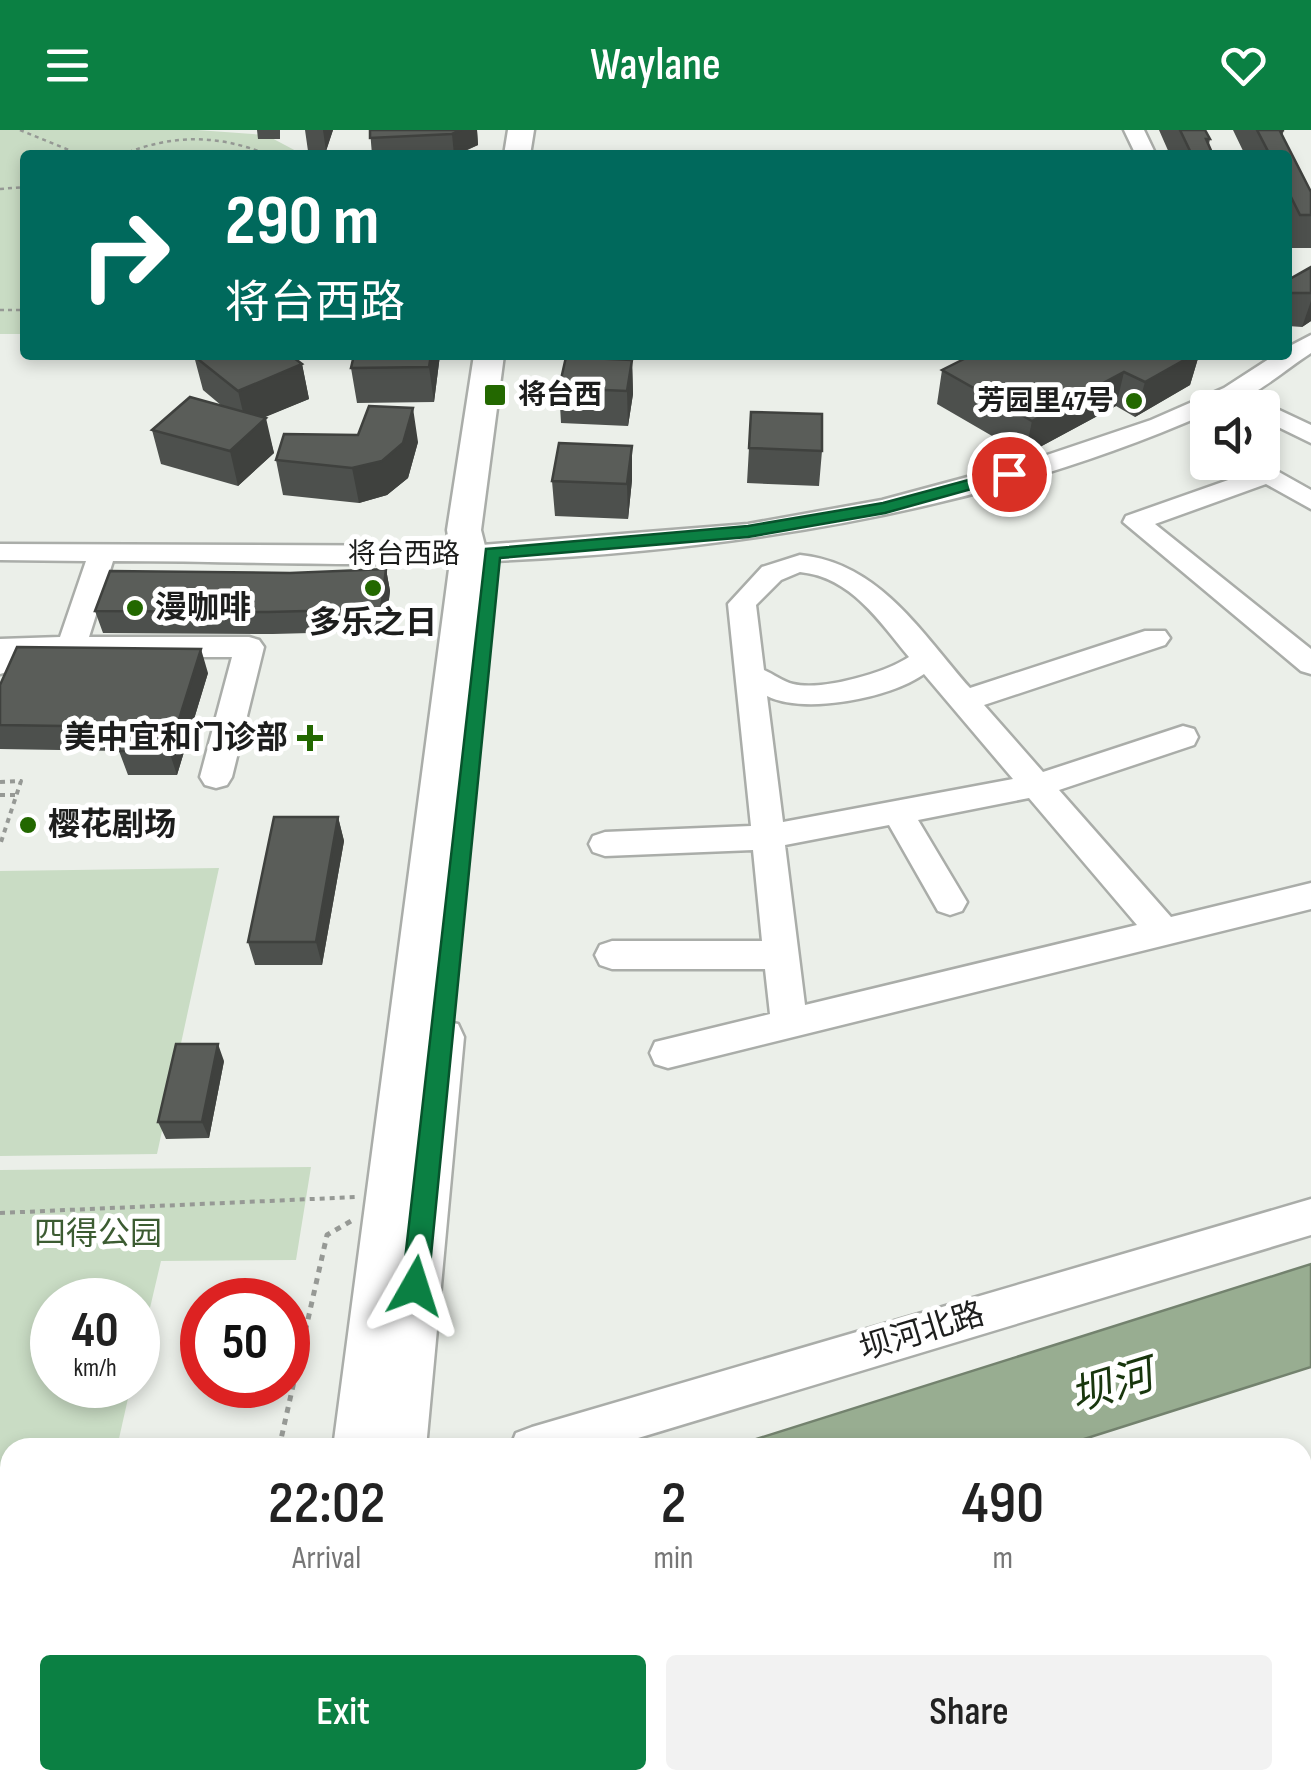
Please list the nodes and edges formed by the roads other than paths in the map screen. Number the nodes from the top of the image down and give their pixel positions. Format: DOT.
graph roads {
  1 [pos="1311,342"];
  2 [pos="488,360"];
  3 [pos="516,360"];
  4 [pos="1240,360"];
  5 [pos="1292,360"];
  6 [pos="1292,360"];
  7 [pos="1249,390"];
  8 [pos="1260,390"];
  9 [pos="1190,416"];
  10 [pos="1280,416"];
  11 [pos="1311,435"];
  12 [pos="1311,502"];
  13 [pos="770,528"];
  14 [pos="0,552"];
  15 [pos="102,553"];
  16 [pos="480,554"];
  17 [pos="790,565"];
  18 [pos="1155,638"];
  19 [pos="72,646"];
  20 [pos="929,658"];
  21 [pos="0,664"];
  22 [pos="1311,664"];
  23 [pos="752,676"];
  24 [pos="966,700"];
  25 [pos="1183,737"];
  26 [pos="216,776"];
  27 [pos="1038,786"];
  28 [pos="896,812"];
  29 [pos="768,836"];
  30 [pos="605,844"];
  31 [pos="1311,896"];
  32 [pos="950,902"];
  33 [pos="1165,934"];
  34 [pos="612,955"];
  35 [pos="780,955"];
  36 [pos="789,1024"];
  37 [pos="668,1054"];
  38 [pos="1311,1217"];
  39 [pos="394,1438"];
  40 [pos="395,1438"];
  41 [pos="566,1438"];
  1 -- 6 [label="street, 将台西路"];
  2 -- 16 [label="main road"];
  3 -- 16 [label="main road"];
  4 -- 7 [label="street"];
  5 -- 8 [label="street, 将台西路"];
  9 -- 13 [label="street, 将台西路"];
  10 -- 11 [label="street"];
  12 -- 22 [label="street"];
  13 -- 16 [label="street, 将台西路"];
  13 -- 17 [label="street"];
  14 -- 15 [label="street, 将台西路"];
  15 -- 16 [label="street, 将台西路"];
  15 -- 19 [label="street"];
  16 -- 39 [label="main road"];
  16 -- 40 [label="main road"];
  17 -- 20 [label="street"];
  17 -- 23 [label="street"];
  18 -- 24 [label="street"];
  19 -- 21 [label="street"];
  19 -- 26 [label="street"];
  20 -- 23 [label="street"];
  20 -- 24 [label="street"];
  23 -- 29 [label="street"];
  24 -- 27 [label="street"];
  25 -- 27 [label="street"];
  27 -- 28 [label="street"];
  27 -- 33 [label="street"];
  28 -- 29 [label="street"];
  28 -- 32 [label="street"];
  29 -- 30 [label="street"];
  29 -- 35 [label="street"];
  31 -- 33 [label="street"];
  33 -- 36 [label="street"];
  34 -- 35 [label="street"];
  35 -- 36 [label="street"];
  36 -- 37 [label="street"];
  38 -- 41 [label="street, 坝河北路"];
}
